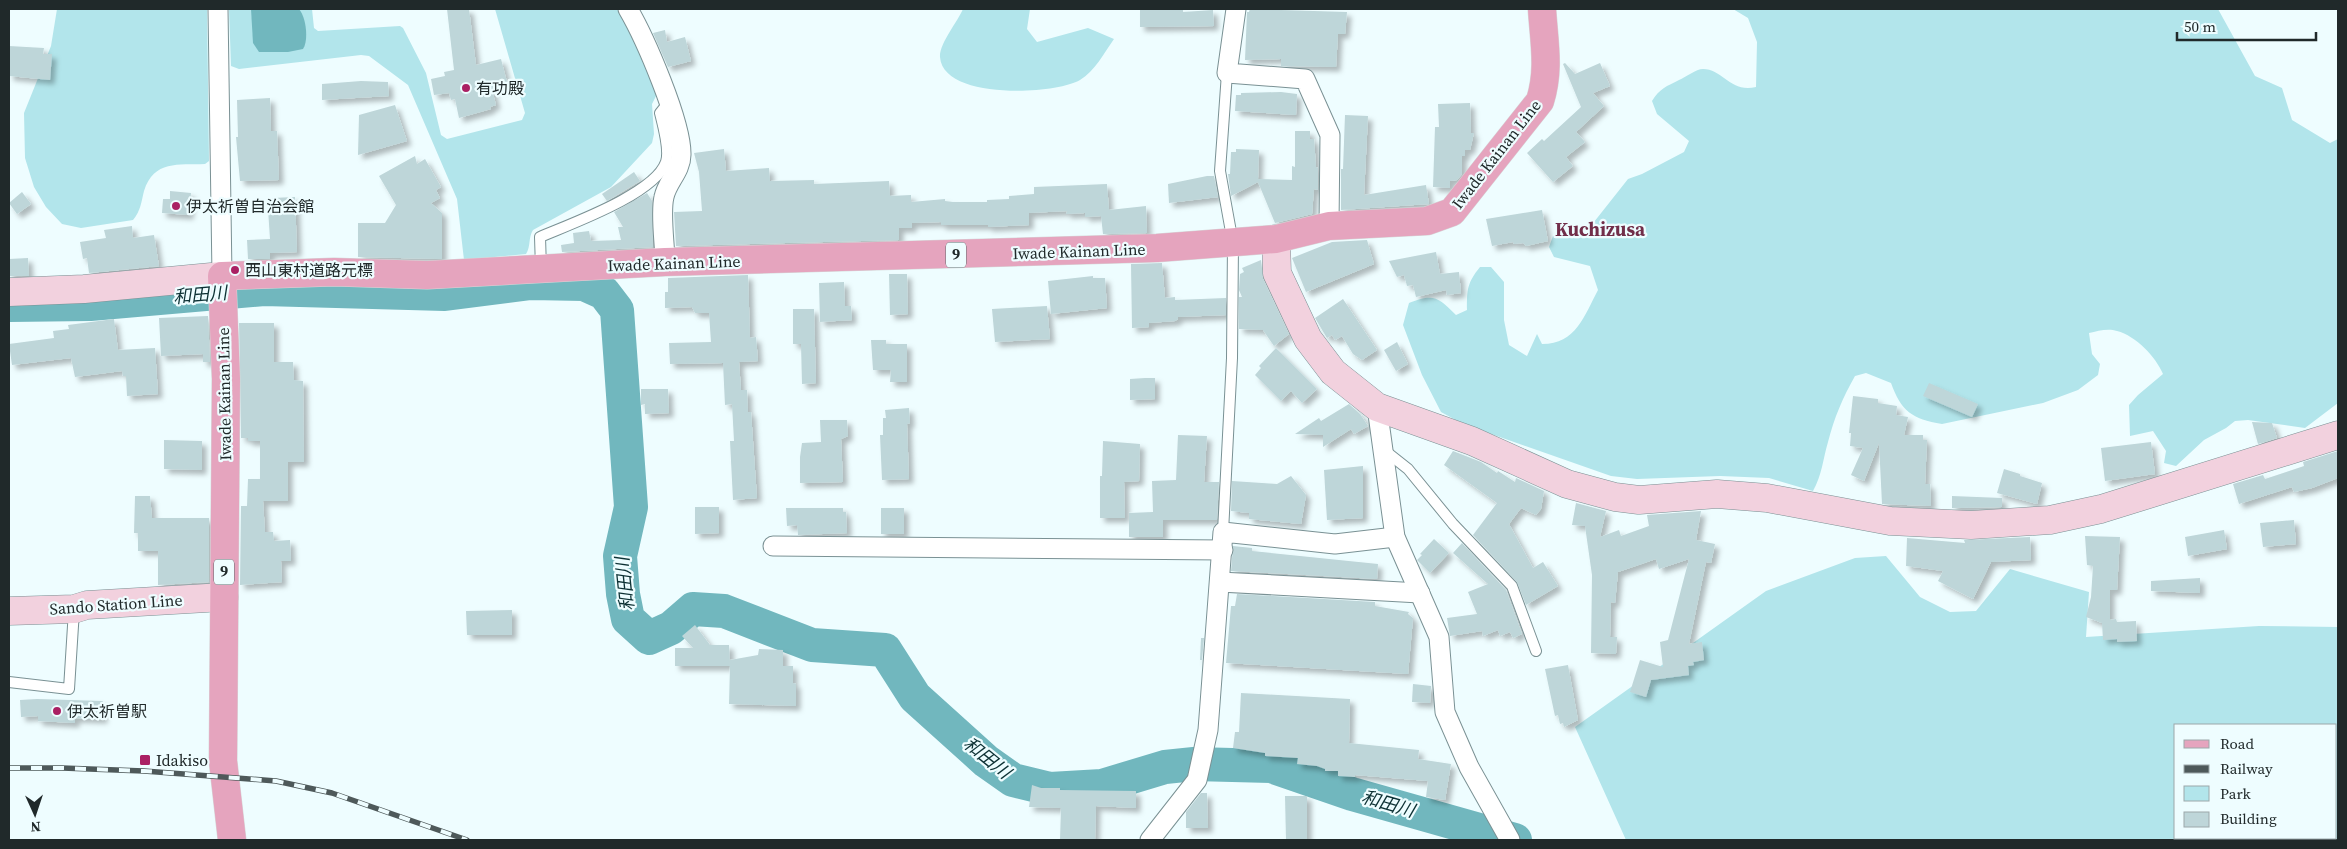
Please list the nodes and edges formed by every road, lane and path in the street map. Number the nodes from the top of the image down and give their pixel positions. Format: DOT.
graph roads {
  1 [pos="218,9"];
  2 [pos="628,9"];
  3 [pos="1236,9"];
  4 [pos="1542,9"];
  5 [pos="1227,72"];
  6 [pos="668,103"];
  7 [pos="1329,226"];
  8 [pos="1276,239"];
  9 [pos="1233,243"];
  10 [pos="665,262"];
  11 [pos="541,269"];
  12 [pos="222,288"];
  13 [pos="9,292"];
  14 [pos="1377,407"];
  15 [pos="2338,435"];
  16 [pos="1383,449"];
  17 [pos="1395,537"];
  18 [pos="1223,541"];
  19 [pos="773,546"];
  20 [pos="1220,582"];
  21 [pos="1420,594"];
  22 [pos="224,597"];
  23 [pos="74,609"];
  24 [pos="9,611"];
  25 [pos="1536,651"];
  26 [pos="9,682"];
  27 [pos="232,840"];
  28 [pos="1150,840"];
  29 [pos="1510,840"];
  1 -- 12 [label="street"];
  2 -- 6 [label="street"];
  3 -- 5 [label="street"];
  4 -- 7 [label="main road, Iwade Kainan Line / 9"];
  5 -- 7 [label="street"];
  5 -- 9 [label="lane"];
  6 -- 10 [label="street"];
  6 -- 11 [label="lane"];
  7 -- 8 [label="main road, Iwade Kainan Line / 9"];
  8 -- 9 [label="main road, Iwade Kainan Line / 9"];
  8 -- 14 [label="street"];
  9 -- 10 [label="main road, Iwade Kainan Line / 9"];
  9 -- 18 [label="lane"];
  10 -- 11 [label="main road, Iwade Kainan Line / 9"];
  11 -- 12 [label="main road, Iwade Kainan Line / 9"];
  12 -- 13 [label="street"];
  12 -- 22 [label="main road, Iwade Kainan Line / 9"];
  14 -- 15 [label="street"];
  14 -- 16 [label="street"];
  16 -- 17 [label="street"];
  16 -- 25 [label="lane"];
  17 -- 18 [label="street"];
  17 -- 21 [label="street"];
  18 -- 19 [label="street"];
  18 -- 20 [label="street"];
  20 -- 21 [label="street"];
  20 -- 28 [label="street"];
  21 -- 29 [label="street"];
  22 -- 23 [label="street, Sando Station Line"];
  22 -- 27 [label="main road, Iwade Kainan Line / 9"];
  23 -- 24 [label="street, Sando Station Line"];
  23 -- 26 [label="lane"];
}
